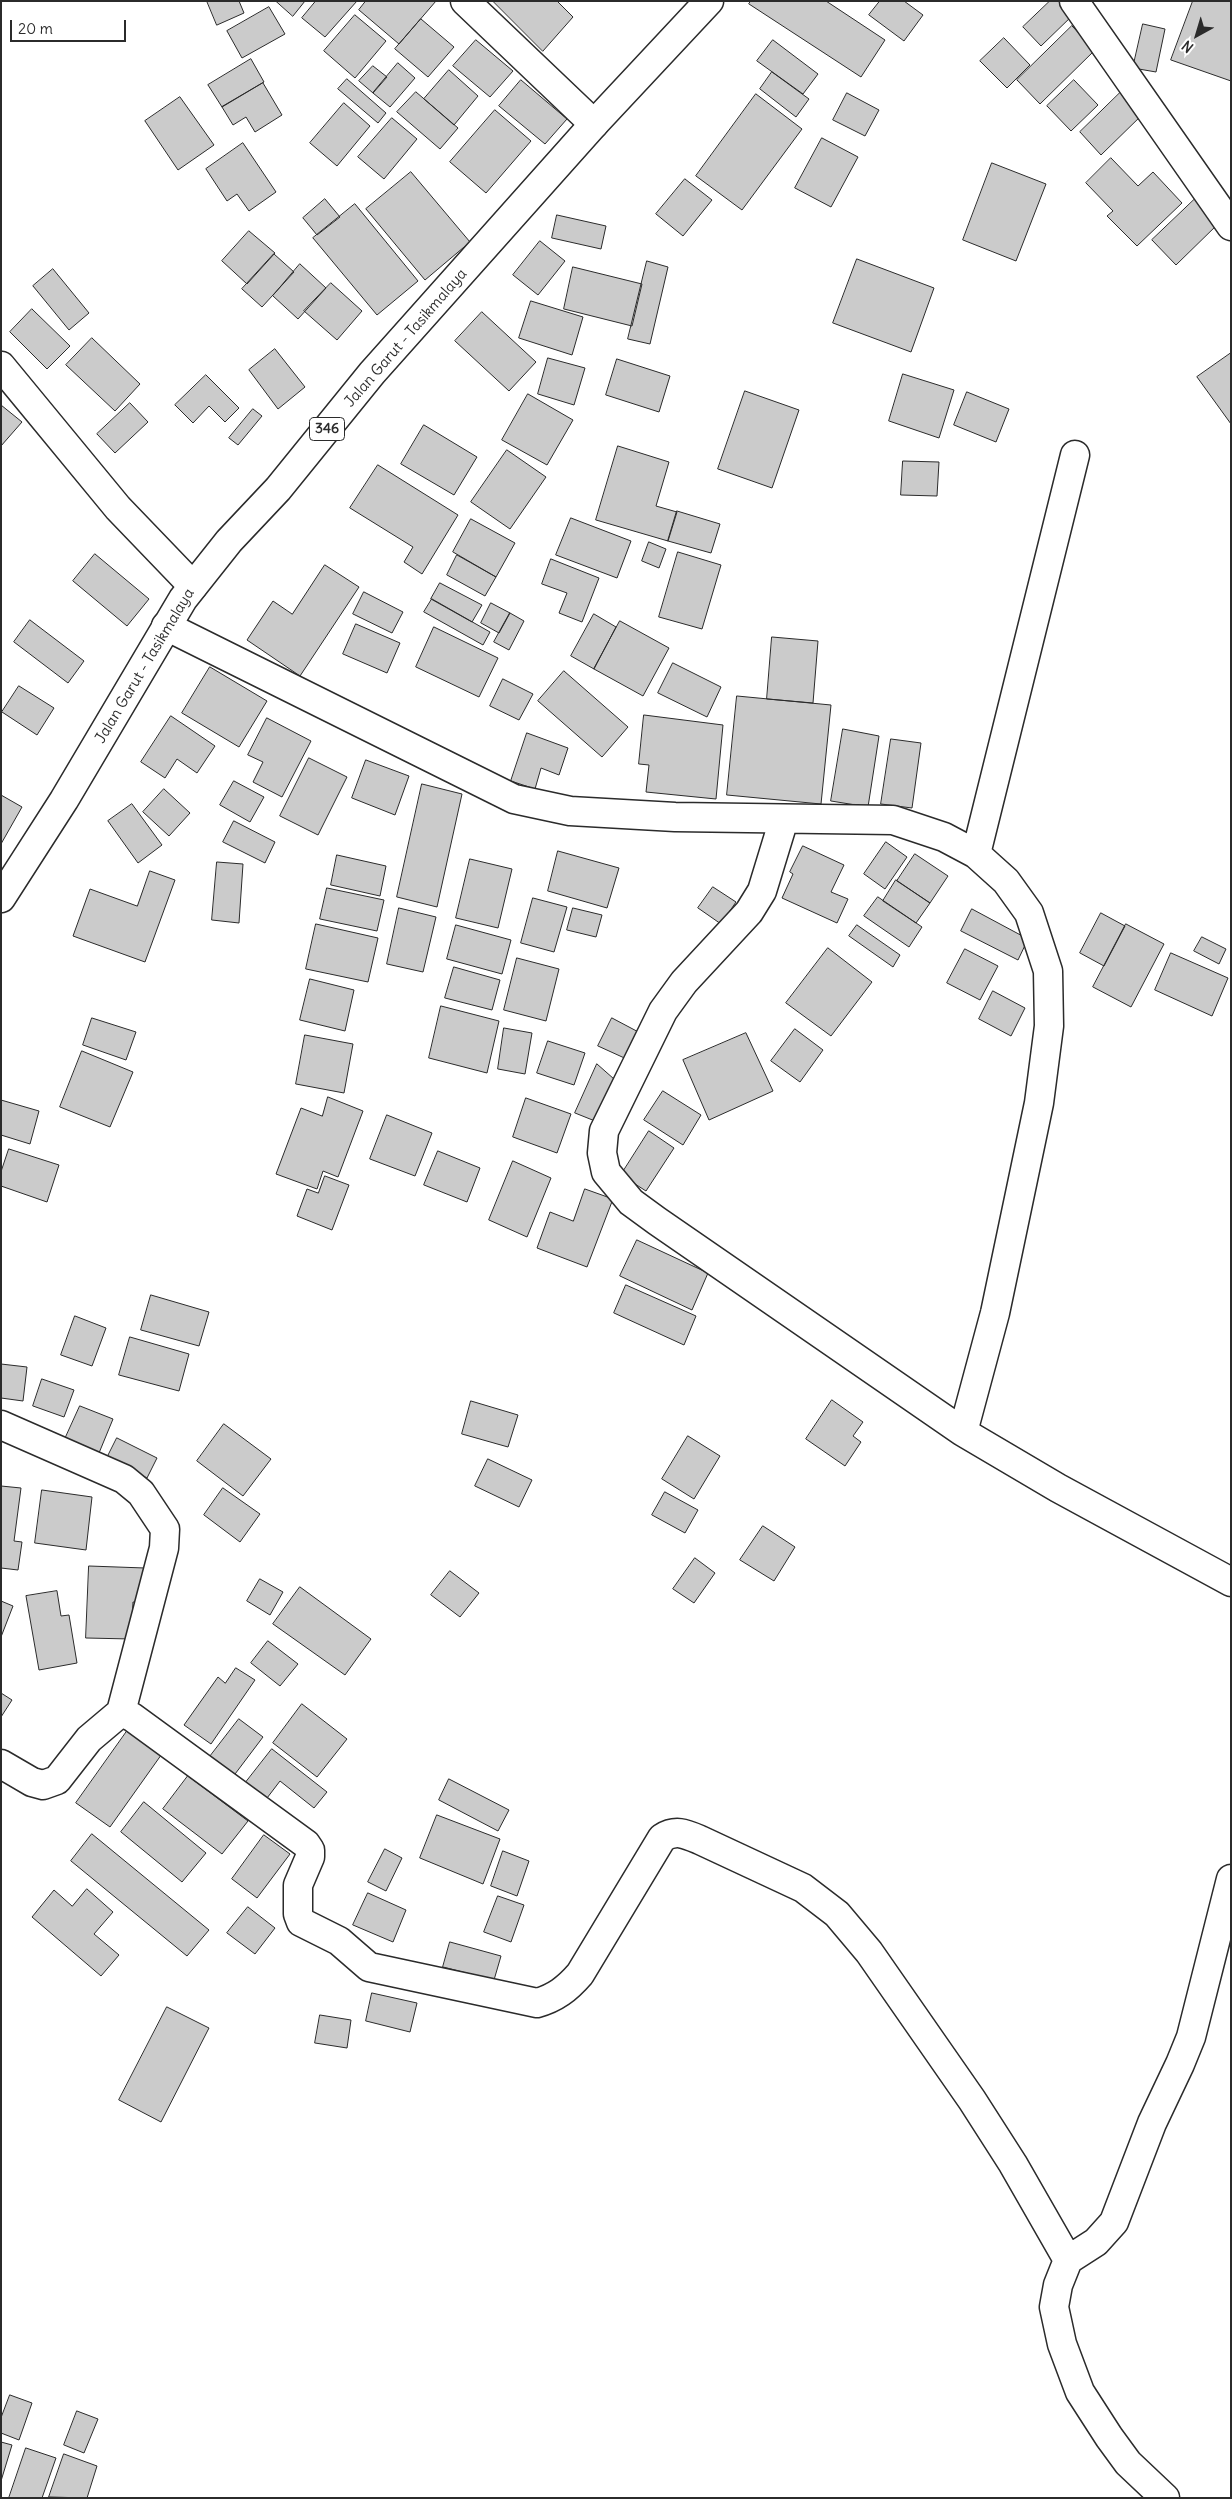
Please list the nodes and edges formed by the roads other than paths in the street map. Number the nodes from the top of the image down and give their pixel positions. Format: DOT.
graph roads {
  1 [pos="465,1"];
  2 [pos="709,1"];
  3 [pos="1074,1"];
  4 [pos="594,124"];
  5 [pos="1231,226"];
  6 [pos="1,366"];
  7 [pos="1075,455"];
  8 [pos="194,586"];
  9 [pos="166,626"];
  10 [pos="784,819"];
  11 [pos="976,854"];
  12 [pos="1,898"];
  13 [pos="1,1425"];
  14 [pos="962,1432"];
  15 [pos="1231,1582"];
  16 [pos="121,1712"];
  17 [pos="1,1764"];
  18 [pos="1231,1879"];
  19 [pos="1068,2260"];
  20 [pos="1165,2498"];
  1 -- 4 [label="street"];
  2 -- 4 [label="street, Jalan Garut - Tasikmalaya / 346"];
  3 -- 5 [label="street"];
  4 -- 8 [label="street, Jalan Garut - Tasikmalaya / 346"];
  6 -- 8 [label="street"];
  7 -- 11 [label="street"];
  8 -- 9 [label="street, Jalan Garut - Tasikmalaya / 346"];
  9 -- 10 [label="street"];
  9 -- 12 [label="street, Jalan Garut - Tasikmalaya / 346"];
  10 -- 11 [label="street"];
  10 -- 14 [label="street"];
  11 -- 14 [label="street"];
  13 -- 16 [label="street"];
  14 -- 15 [label="street"];
  16 -- 17 [label="street"];
  16 -- 19 [label="street"];
  18 -- 19 [label="street"];
  19 -- 20 [label="street"];
}
